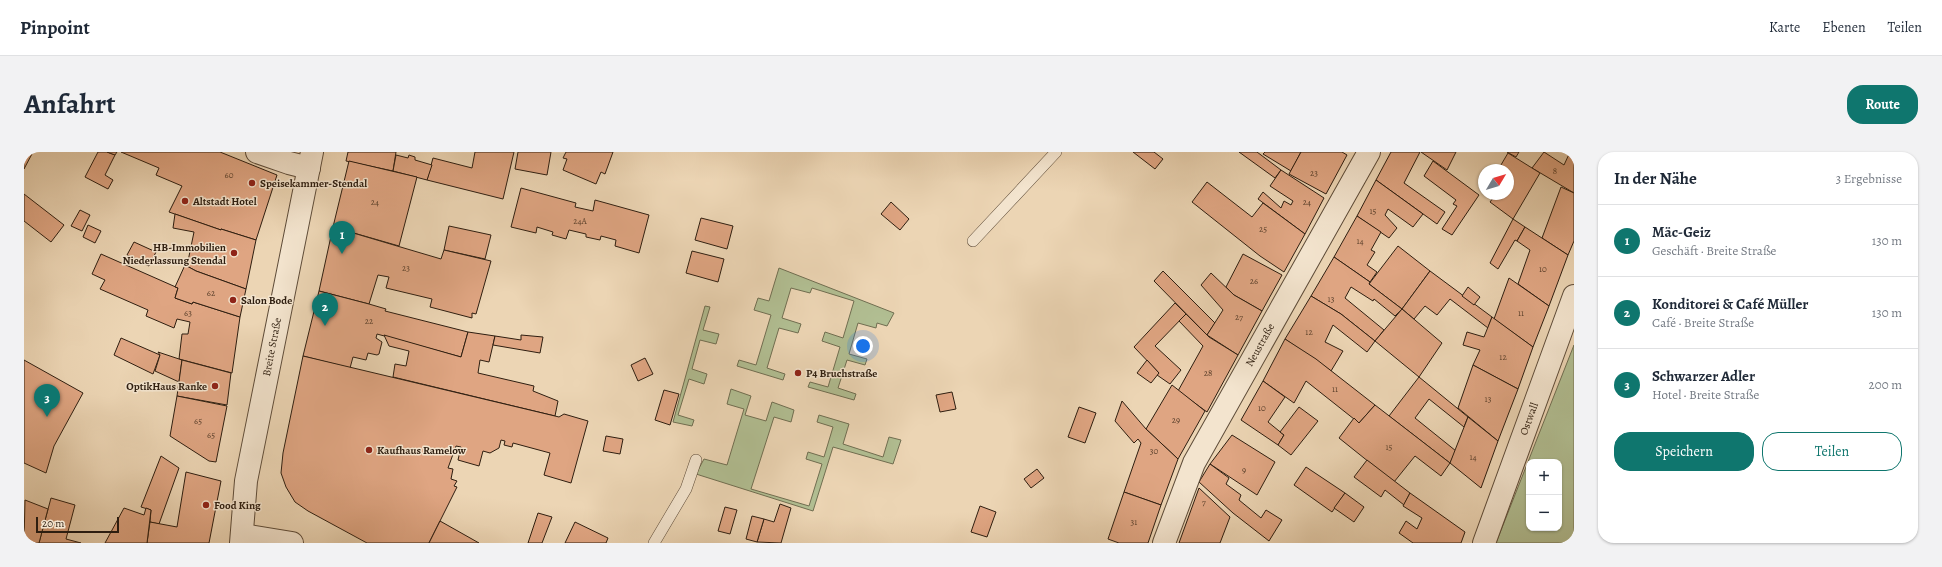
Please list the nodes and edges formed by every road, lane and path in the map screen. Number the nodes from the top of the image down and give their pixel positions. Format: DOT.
graph roads {
  1 [pos="257,152"];
  2 [pos="1056,152"];
  3 [pos="1369,152"];
  4 [pos="310,160"];
  5 [pos="973,241"];
  6 [pos="1574,296"];
  7 [pos="696,460"];
  8 [pos="241,539"];
  9 [pos="292,543"];
  10 [pos="654,543"];
  11 [pos="1164,543"];
  12 [pos="1484,543"];
  1 -- 4 [label="street"];
  2 -- 5 [label="lane"];
  3 -- 11 [label="street, Neustraße"];
  4 -- 8 [label="street, Breite Straße"];
  6 -- 12 [label="street, Ostwall"];
  7 -- 10 [label="lane"];
  8 -- 9 [label="street"];
}
